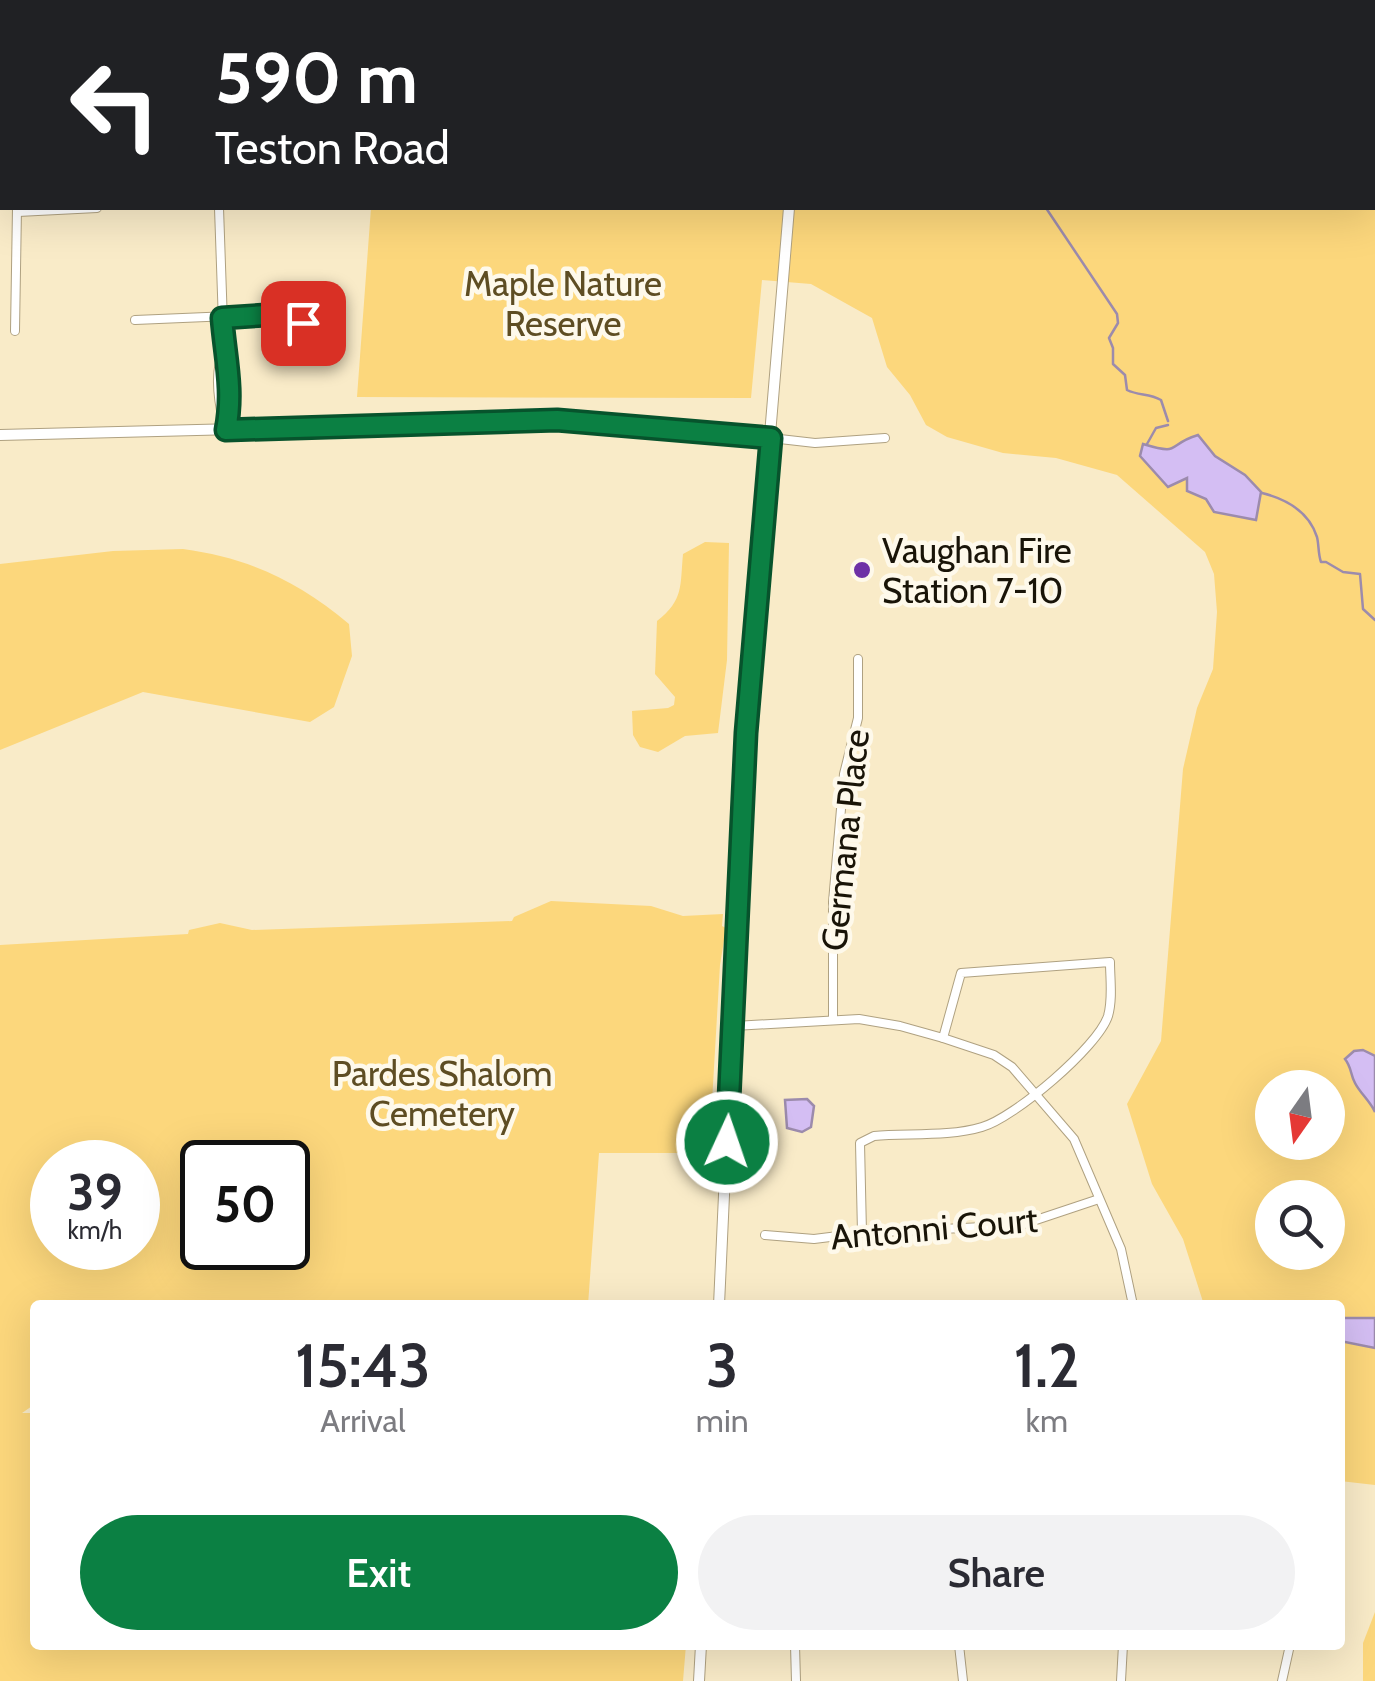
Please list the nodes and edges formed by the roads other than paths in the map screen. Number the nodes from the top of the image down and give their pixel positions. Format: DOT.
graph roads {
  1 [pos="18,210"];
  2 [pos="218,210"];
  3 [pos="789,210"];
  4 [pos="222,318"];
  5 [pos="135,320"];
  6 [pos="303,323"];
  7 [pos="15,331"];
  8 [pos="226,430"];
  9 [pos="0,436"];
  10 [pos="771,438"];
  11 [pos="885,438"];
  12 [pos="858,659"];
  13 [pos="833,1020"];
  14 [pos="734,1026"];
  15 [pos="943,1038"];
  16 [pos="1035,1094"];
  17 [pos="1099,1199"];
  18 [pos="862,1233"];
  19 [pos="766,1235"];
  20 [pos="719,1300"];
  21 [pos="1132,1300"];
  22 [pos="702,1650"];
  23 [pos="796,1650"];
  24 [pos="960,1650"];
  25 [pos="1123,1650"];
  26 [pos="1289,1650"];
  27 [pos="699,1681"];
  28 [pos="796,1681"];
  29 [pos="963,1681"];
  30 [pos="1121,1681"];
  31 [pos="1282,1681"];
  1 -- 7 [label="street"];
  2 -- 4 [label="street"];
  3 -- 10 [label="main road"];
  4 -- 5 [label="street"];
  4 -- 6 [label="street"];
  4 -- 8 [label="street"];
  8 -- 9 [label="main road"];
  8 -- 10 [label="main road"];
  10 -- 11 [label="street"];
  10 -- 14 [label="main road"];
  12 -- 13 [label="street, Germana Place"];
  13 -- 14 [label="street"];
  13 -- 15 [label="street"];
  14 -- 20 [label="main road"];
  15 -- 16 [label="street"];
  15 -- 16 [label="street"];
  16 -- 17 [label="street"];
  16 -- 18 [label="street"];
  17 -- 18 [label="street, Antonni Court"];
  17 -- 21 [label="street"];
  18 -- 19 [label="street, Antonni Court"];
  22 -- 27 [label="main road"];
  23 -- 28 [label="street"];
  24 -- 29 [label="street"];
  25 -- 30 [label="street"];
  26 -- 31 [label="street"];
}
